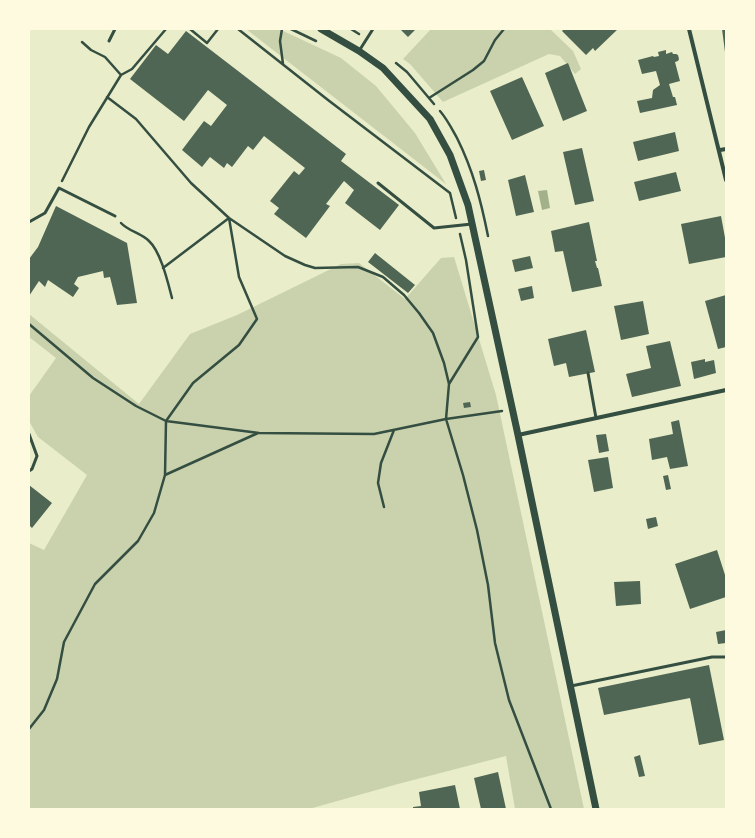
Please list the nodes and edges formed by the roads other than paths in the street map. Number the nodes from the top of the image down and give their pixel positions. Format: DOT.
graph roads {
  1 [pos="115,29"];
  2 [pos="321,29"];
  3 [pos="373,29"];
  4 [pos="688,29"];
  5 [pos="109,41"];
  6 [pos="359,51"];
  7 [pos="726,149"];
  8 [pos="720,150"];
  9 [pos="726,180"];
  10 [pos="378,183"];
  11 [pos="115,216"];
  12 [pos="29,222"];
  13 [pos="472,224"];
  14 [pos="588,373"];
  15 [pos="726,390"];
  16 [pos="596,418"];
  17 [pos="29,434"];
  18 [pos="518,435"];
  19 [pos="29,471"];
  20 [pos="726,657"];
  21 [pos="571,686"];
  22 [pos="596,809"];
  1 -- 5 [label="lane"];
  2 -- 6 [label="street"];
  3 -- 6 [label="lane"];
  4 -- 8 [label="street"];
  6 -- 13 [label="street"];
  7 -- 8 [label="street"];
  8 -- 9 [label="street"];
  10 -- 13 [label="lane"];
  11 -- 12 [label="lane"];
  13 -- 18 [label="street"];
  14 -- 16 [label="lane"];
  15 -- 16 [label="street"];
  16 -- 18 [label="street"];
  17 -- 19 [label="lane"];
  18 -- 21 [label="street"];
  20 -- 21 [label="lane"];
  21 -- 22 [label="street"];
}
